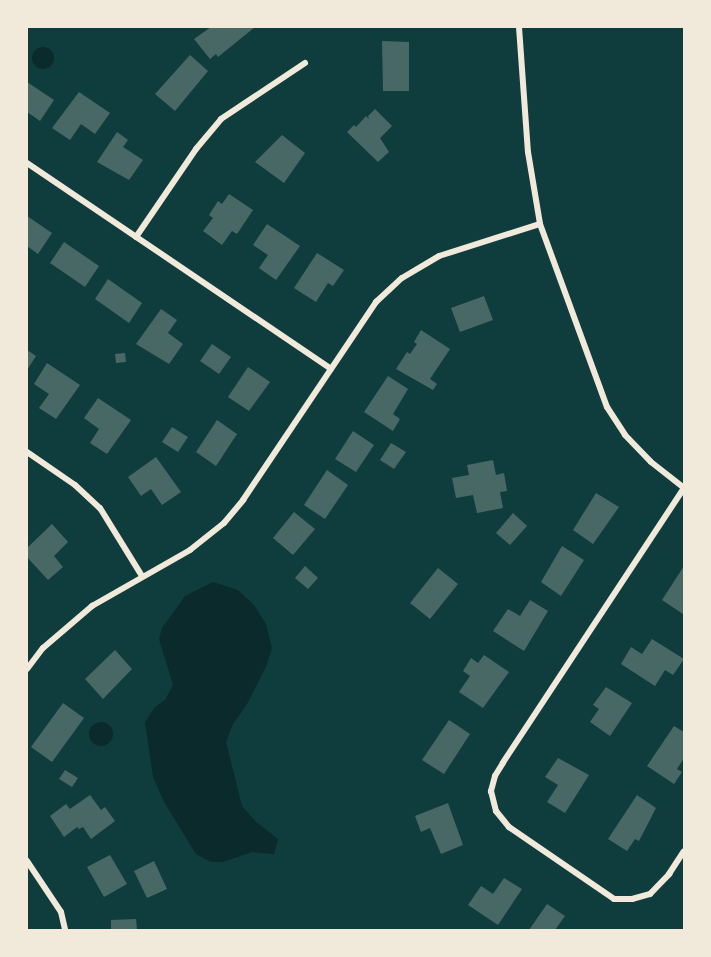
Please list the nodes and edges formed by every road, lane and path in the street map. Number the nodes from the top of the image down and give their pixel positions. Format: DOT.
graph roads {
  1 [pos="519,27"];
  2 [pos="305,63"];
  3 [pos="27,163"];
  4 [pos="540,224"];
  5 [pos="136,237"];
  6 [pos="331,369"];
  7 [pos="27,452"];
  8 [pos="684,488"];
  9 [pos="142,576"];
  10 [pos="27,669"];
  11 [pos="684,851"];
  12 [pos="27,861"];
  13 [pos="65,930"];
  1 -- 4 [label="street"];
  2 -- 5 [label="street"];
  3 -- 5 [label="street"];
  4 -- 6 [label="street"];
  4 -- 8 [label="street"];
  5 -- 6 [label="street"];
  6 -- 9 [label="street"];
  7 -- 9 [label="street"];
  8 -- 11 [label="street"];
  9 -- 10 [label="street"];
  12 -- 13 [label="street"];
}
